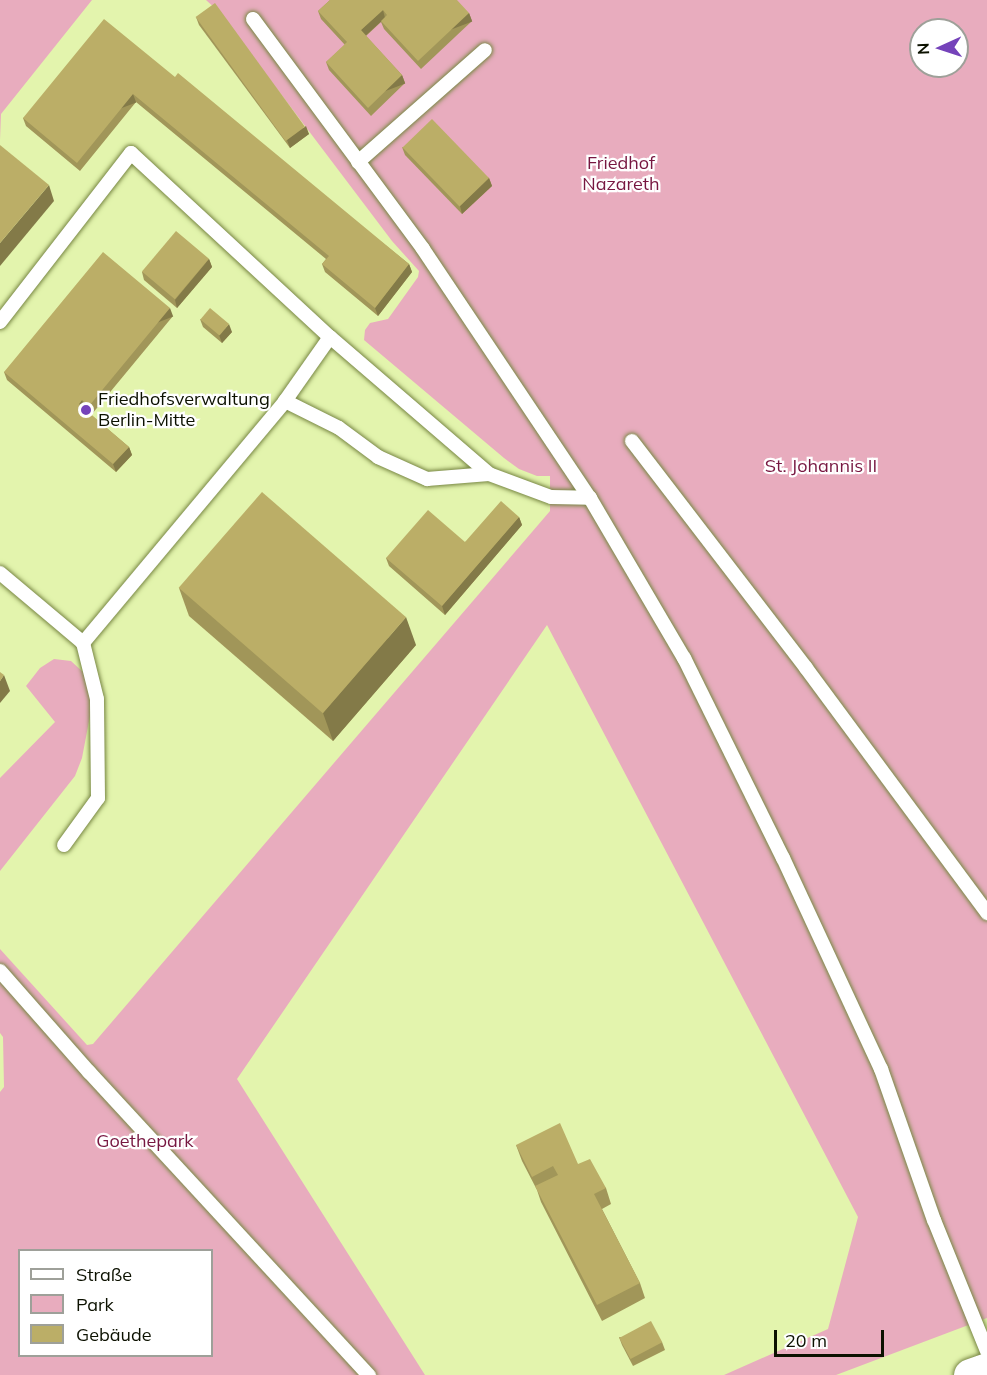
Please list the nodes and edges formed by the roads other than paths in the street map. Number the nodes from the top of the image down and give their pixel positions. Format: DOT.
graph roads {
  1 [pos="253,19"];
  2 [pos="485,50"];
  3 [pos="358,162"];
  4 [pos="0,322"];
  5 [pos="330,337"];
  6 [pos="285,401"];
  7 [pos="632,441"];
  8 [pos="489,474"];
  9 [pos="590,498"];
  10 [pos="0,573"];
  11 [pos="83,644"];
  12 [pos="64,844"];
  13 [pos="987,913"];
  14 [pos="0,971"];
  15 [pos="987,1351"];
  16 [pos="987,1369"];
  17 [pos="369,1375"];
  18 [pos="970,1375"];
  1 -- 3 [label="lane"];
  2 -- 3 [label="lane"];
  3 -- 9 [label="lane"];
  4 -- 5 [label="lane"];
  5 -- 6 [label="lane"];
  5 -- 8 [label="lane"];
  6 -- 8 [label="lane"];
  6 -- 11 [label="lane"];
  7 -- 13 [label="lane"];
  8 -- 9 [label="lane"];
  9 -- 15 [label="lane"];
  10 -- 11 [label="lane"];
  11 -- 12 [label="lane"];
  14 -- 17 [label="lane"];
  16 -- 18 [label="street"];
}
